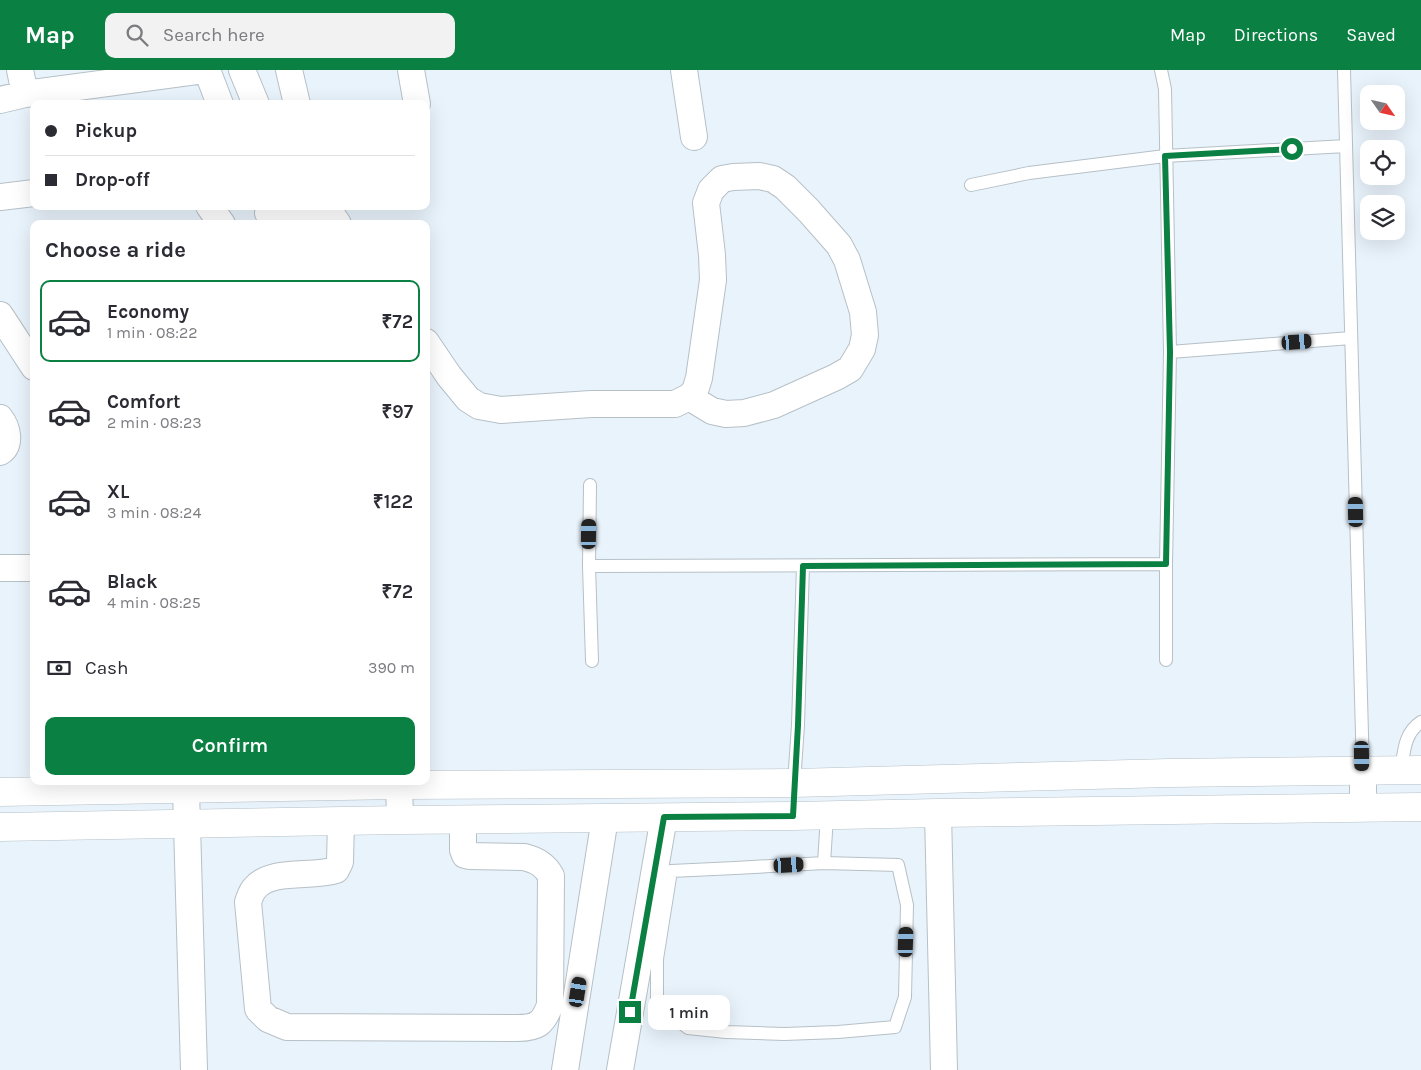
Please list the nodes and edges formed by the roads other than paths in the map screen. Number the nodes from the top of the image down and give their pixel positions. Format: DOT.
graph roads {
  1 [pos="206,70"];
  2 [pos="242,70"];
  3 [pos="289,70"];
  4 [pos="411,70"];
  5 [pos="684,70"];
  6 [pos="1161,70"];
  7 [pos="1344,70"];
  8 [pos="22,82"];
  9 [pos="0,100"];
  10 [pos="218,100"];
  11 [pos="254,100"];
  12 [pos="296,100"];
  13 [pos="416,100"];
  14 [pos="694,136"];
  15 [pos="1346,146"];
  16 [pos="1165,156"];
  17 [pos="971,185"];
  18 [pos="30,193"];
  19 [pos="0,197"];
  20 [pos="281,210"];
  21 [pos="269,214"];
  22 [pos="0,315"];
  23 [pos="1351,338"];
  24 [pos="430,348"];
  25 [pos="1170,352"];
  26 [pos="30,361"];
  27 [pos="689,397"];
  28 [pos="0,418"];
  29 [pos="0,452"];
  30 [pos="590,485"];
  31 [pos="1166,564"];
  32 [pos="589,566"];
  33 [pos="803,566"];
  34 [pos="0,568"];
  35 [pos="30,568"];
  36 [pos="1166,660"];
  37 [pos="592,661"];
  38 [pos="1421,722"];
  39 [pos="1363,771"];
  40 [pos="1411,771"];
  41 [pos="430,783"];
  42 [pos="794,783"];
  43 [pos="338,785"];
  44 [pos="399,785"];
  45 [pos="186,790"];
  46 [pos="0,792"];
  47 [pos="1421,807"];
  48 [pos="1363,808"];
  49 [pos="938,813"];
  50 [pos="793,816"];
  51 [pos="827,816"];
  52 [pos="664,817"];
  53 [pos="606,818"];
  54 [pos="463,819"];
  55 [pos="400,820"];
  56 [pos="341,821"];
  57 [pos="188,824"];
  58 [pos="0,828"];
  59 [pos="824,863"];
  60 [pos="194,1070"];
  61 [pos="565,1070"];
  62 [pos="620,1070"];
  63 [pos="944,1070"];
  1 -- 8 [label="street"];
  1 -- 10 [label="street"];
  2 -- 11 [label="street"];
  3 -- 12 [label="street"];
  4 -- 13 [label="street"];
  5 -- 14 [label="street"];
  6 -- 16 [label="lane"];
  7 -- 15 [label="lane"];
  8 -- 9 [label="street"];
  15 -- 16 [label="lane"];
  15 -- 23 [label="lane"];
  16 -- 17 [label="lane"];
  16 -- 25 [label="lane"];
  18 -- 19 [label="street"];
  20 -- 21 [label="street"];
  22 -- 26 [label="street"];
  23 -- 25 [label="lane"];
  23 -- 39 [label="lane"];
  24 -- 27 [label="street"];
  25 -- 31 [label="lane"];
  27 -- 27 [label="street"];
  28 -- 29 [label="street"];
  30 -- 32 [label="lane"];
  31 -- 33 [label="lane"];
  31 -- 36 [label="lane"];
  32 -- 33 [label="lane"];
  32 -- 37 [label="lane"];
  33 -- 42 [label="lane"];
  34 -- 35 [label="street"];
  38 -- 40 [label="lane"];
  39 -- 40 [label="street"];
  39 -- 42 [label="street"];
  39 -- 48 [label="street"];
  41 -- 42 [label="street"];
  42 -- 50 [label="street"];
  43 -- 45 [label="street"];
  44 -- 55 [label="street"];
  45 -- 46 [label="street"];
  45 -- 57 [label="street"];
  47 -- 48 [label="street"];
  48 -- 49 [label="street"];
  49 -- 51 [label="street"];
  49 -- 63 [label="street"];
  50 -- 51 [label="street"];
  50 -- 52 [label="street"];
  51 -- 59 [label="lane"];
  52 -- 53 [label="street"];
  52 -- 62 [label="street"];
  53 -- 54 [label="street"];
  53 -- 61 [label="street"];
  54 -- 55 [label="street"];
  54 -- 56 [label="street"];
  55 -- 56 [label="street"];
  56 -- 57 [label="street"];
  57 -- 58 [label="street"];
  57 -- 60 [label="street"];
  59 -- 59 [label="lane"];
}
